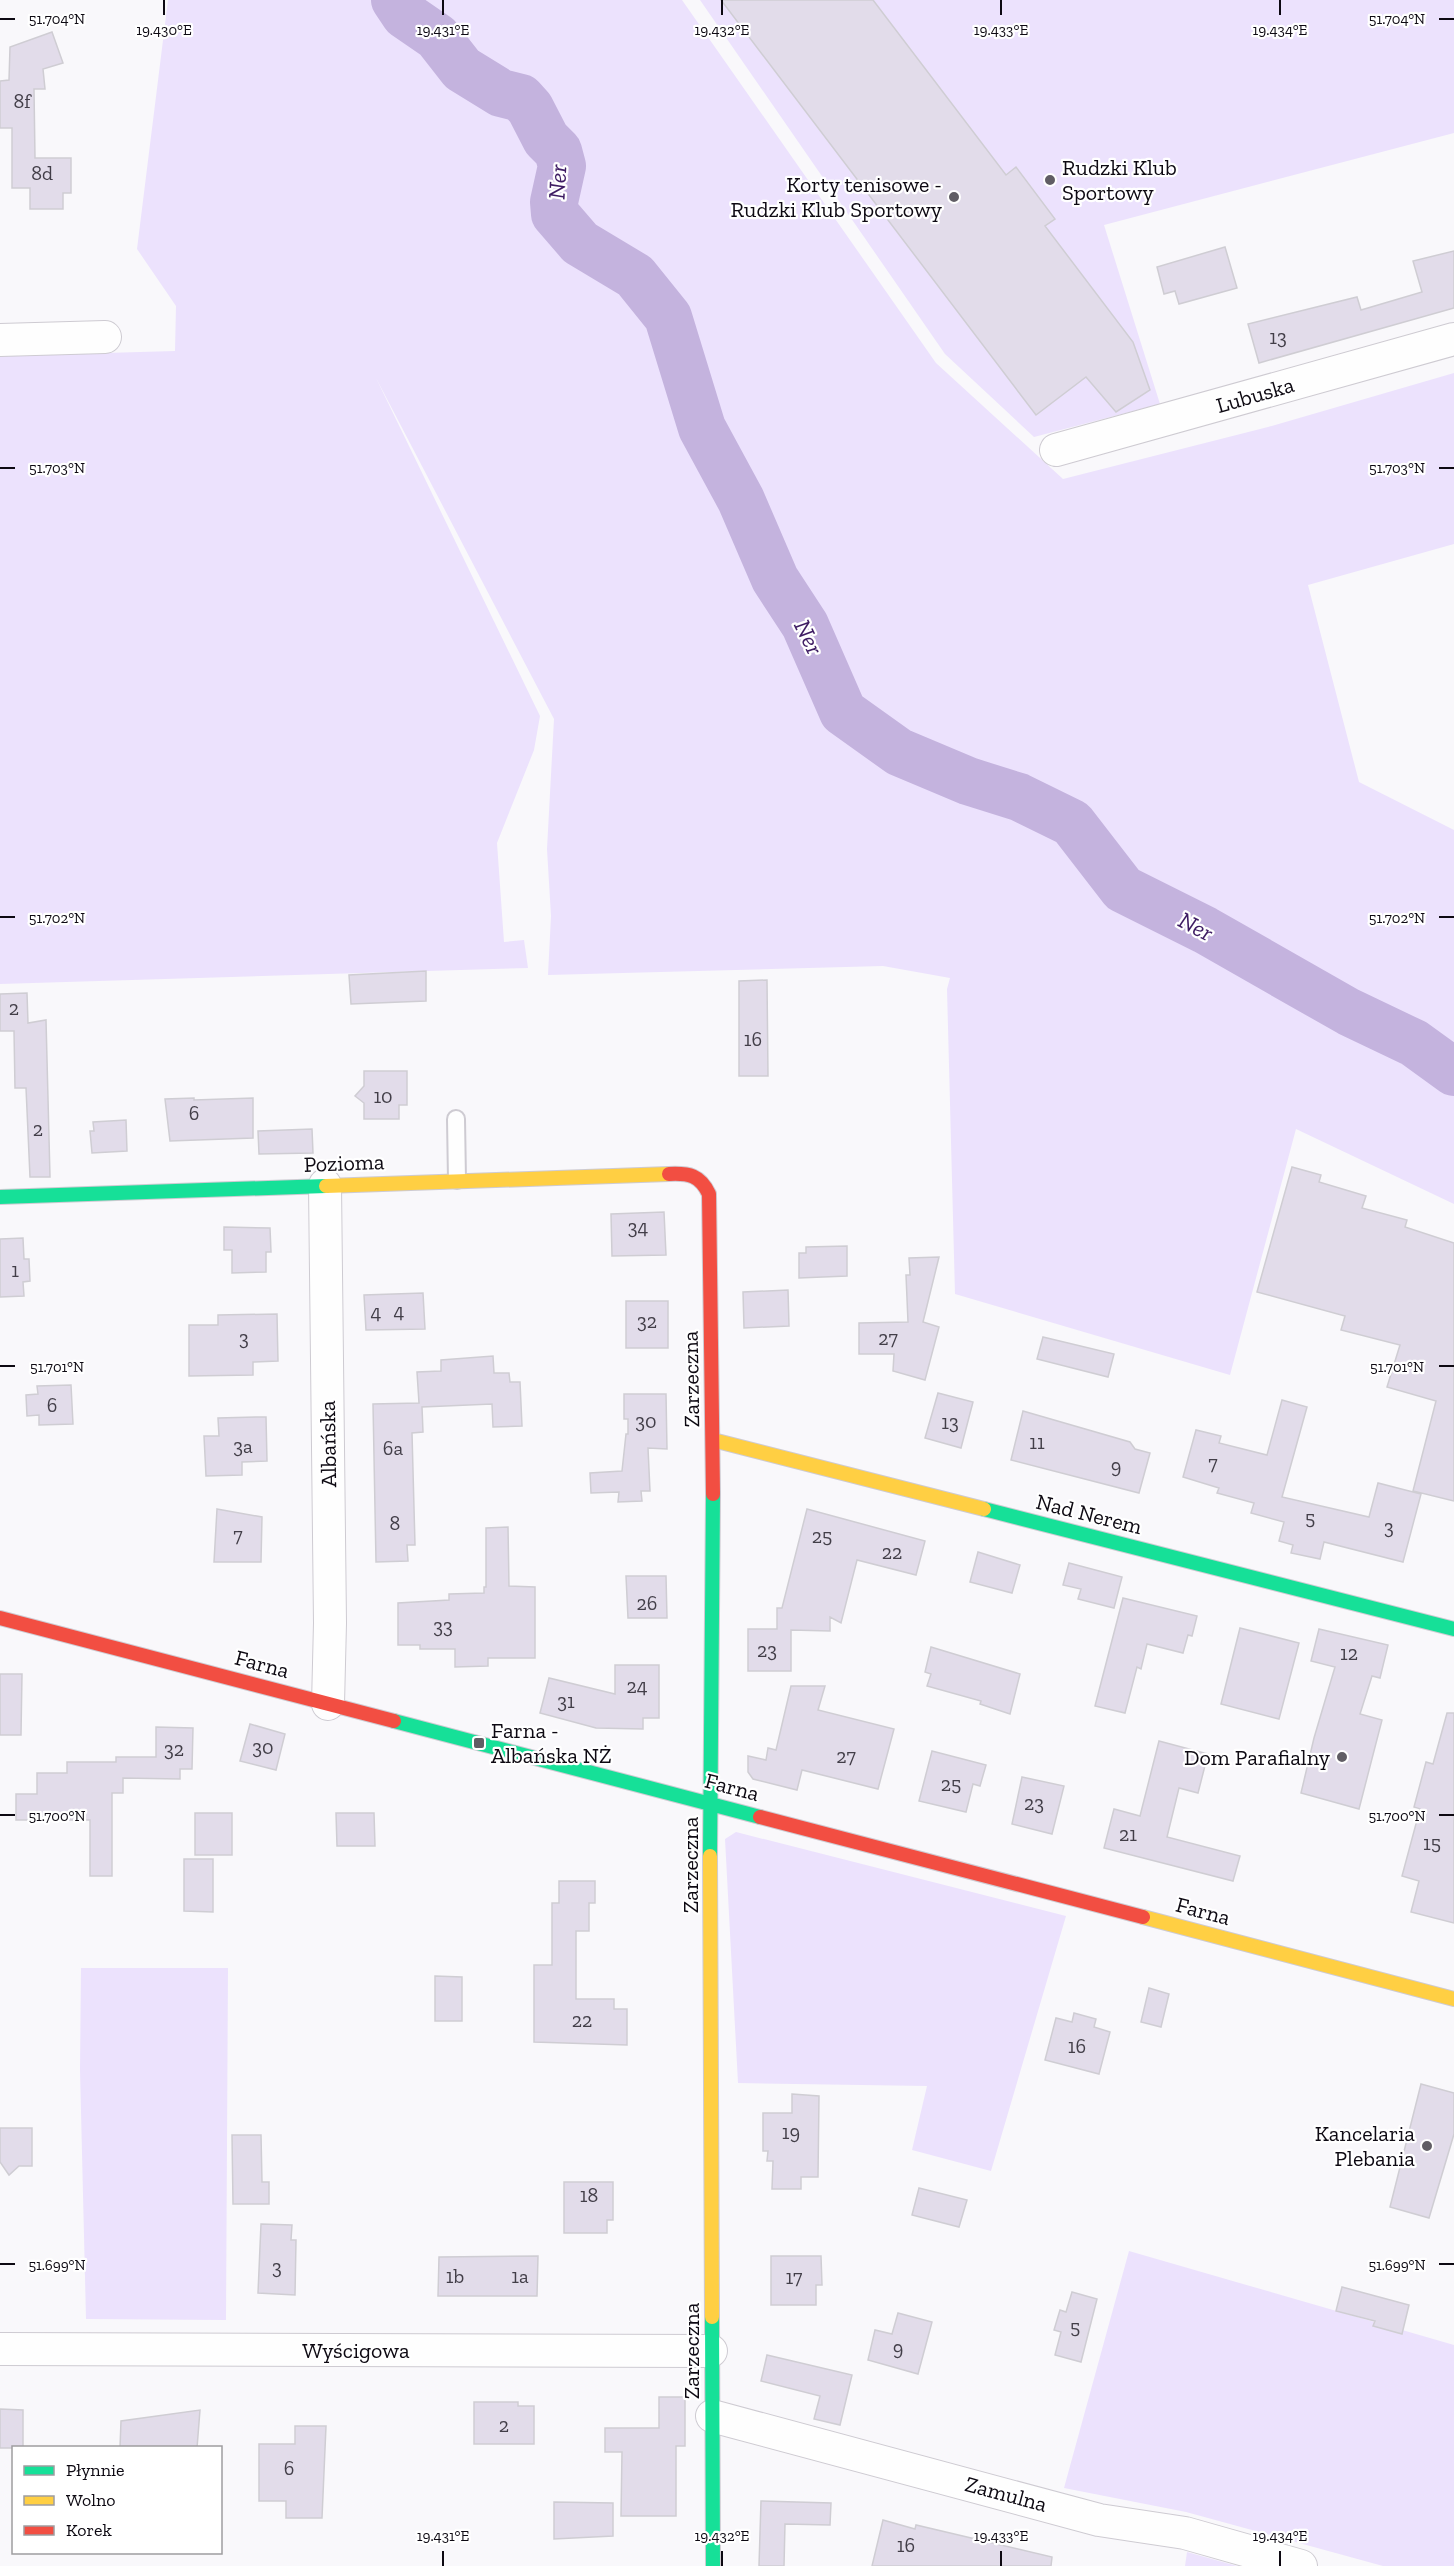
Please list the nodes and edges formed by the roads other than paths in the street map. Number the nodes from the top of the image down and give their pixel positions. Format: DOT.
graph roads {
  1 [pos="105,338"];
  2 [pos="1454,339"];
  3 [pos="0,340"];
  4 [pos="1056,450"];
  5 [pos="456,1119"];
  6 [pos="689,1173"];
  7 [pos="457,1180"];
  8 [pos="325,1185"];
  9 [pos="0,1197"];
  10 [pos="714,1440"];
  11 [pos="0,1618"];
  12 [pos="1454,1629"];
  13 [pos="328,1704"];
  14 [pos="710,1803"];
  15 [pos="1454,1999"];
  16 [pos="0,2349"];
  17 [pos="711,2351"];
  18 [pos="712,2416"];
  19 [pos="713,2566"];
  20 [pos="1301,2566"];
  1 -- 3 [label="street"];
  2 -- 4 [label="street, Lubuska"];
  5 -- 7 [label="lane"];
  6 -- 7 [label="street, Pozioma"];
  6 -- 10 [label="street, Zarzeczna"];
  7 -- 8 [label="street, Pozioma"];
  8 -- 9 [label="street, Pozioma"];
  8 -- 13 [label="street, Albańska"];
  10 -- 12 [label="street, Nad Nerem"];
  10 -- 14 [label="street, Zarzeczna"];
  11 -- 13 [label="street, Farna"];
  13 -- 14 [label="street, Farna"];
  14 -- 15 [label="street, Farna"];
  14 -- 17 [label="street, Zarzeczna"];
  16 -- 17 [label="street, Wyścigowa"];
  17 -- 18 [label="street, Zarzeczna"];
  18 -- 19 [label="street, Zarzeczna"];
  18 -- 20 [label="street, Zamulna"];
}
